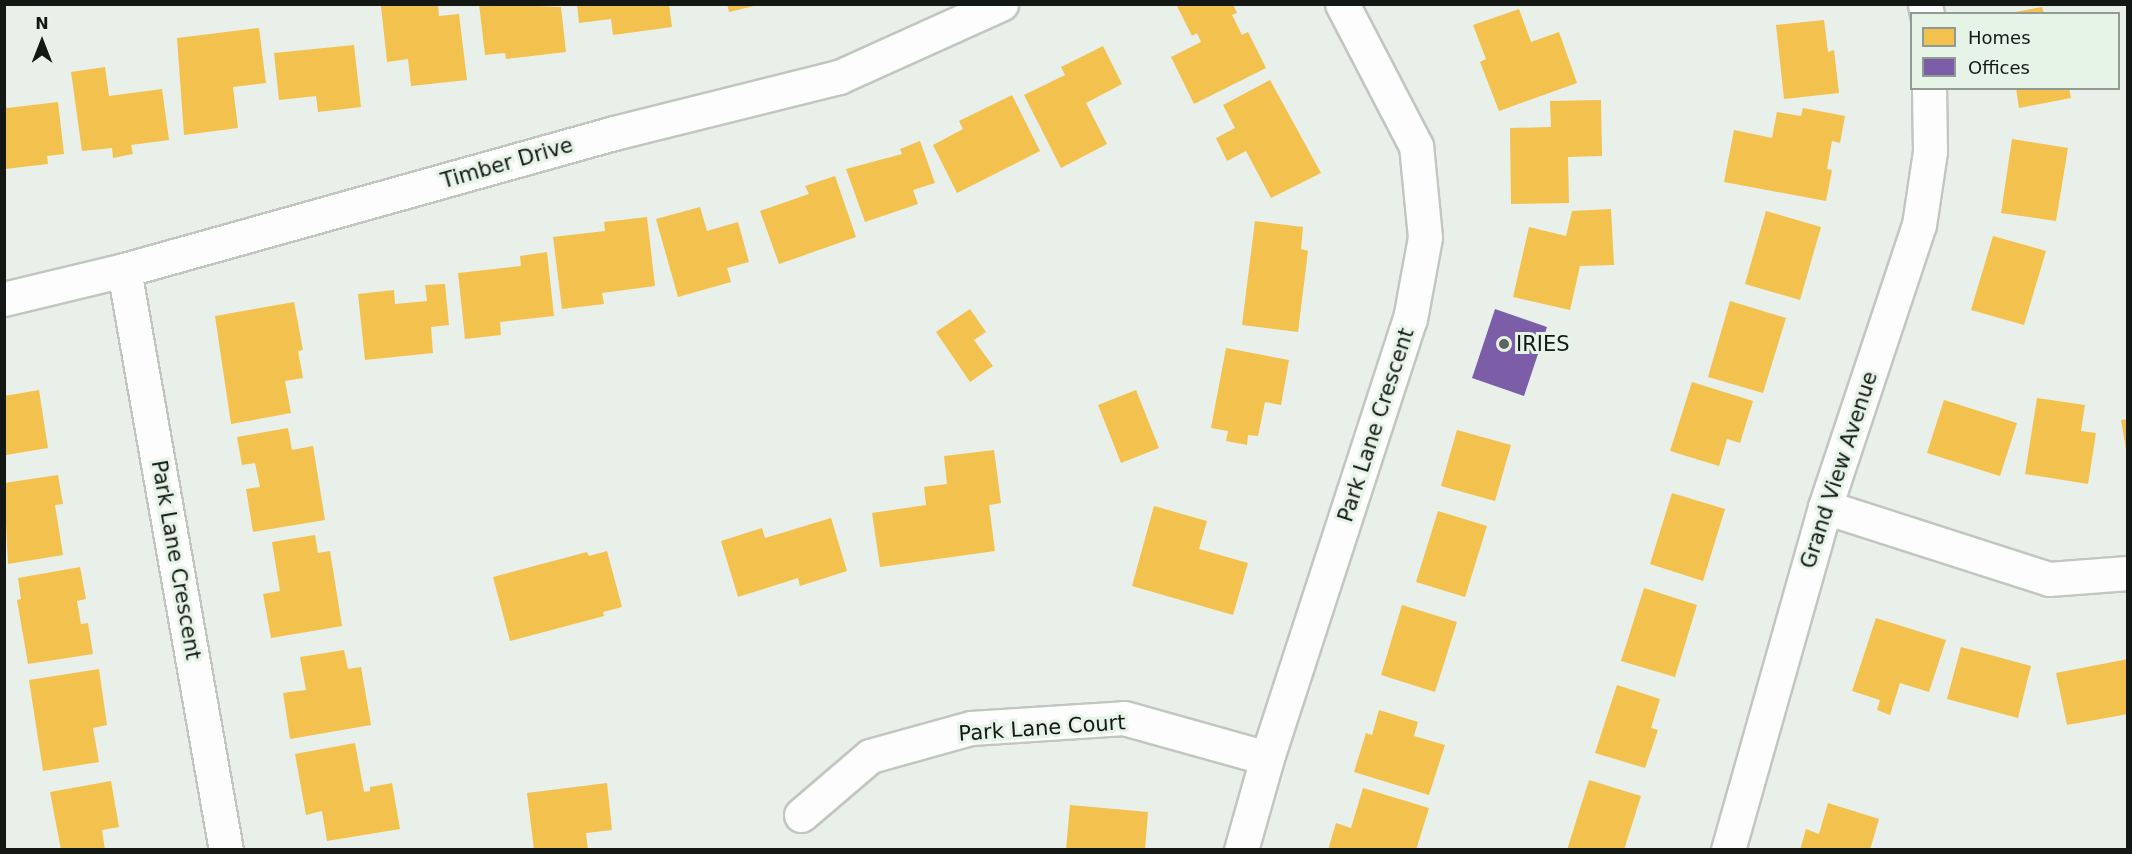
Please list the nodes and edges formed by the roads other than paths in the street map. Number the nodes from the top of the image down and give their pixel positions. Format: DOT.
graph roads {
  1 [pos="1001,4"];
  2 [pos="1342,4"];
  3 [pos="1929,90"];
  4 [pos="124,270"];
  5 [pos="4,299"];
  6 [pos="1825,507"];
  7 [pos="2127,573"];
  8 [pos="1267,758"];
  9 [pos="801,814"];
  10 [pos="226,849"];
  11 [pos="1241,849"];
  12 [pos="1728,849"];
  1 -- 4 [label="street, Timber Drive"];
  2 -- 8 [label="street, Park Lane Crescent"];
  3 -- 6 [label="street, Grand View Avenue"];
  4 -- 5 [label="street, Timber Drive"];
  4 -- 10 [label="street, Park Lane Crescent"];
  6 -- 7 [label="street"];
  6 -- 12 [label="street, Grand View Avenue"];
  8 -- 9 [label="street, Park Lane Court"];
  8 -- 11 [label="street, Park Lane Crescent"];
}
